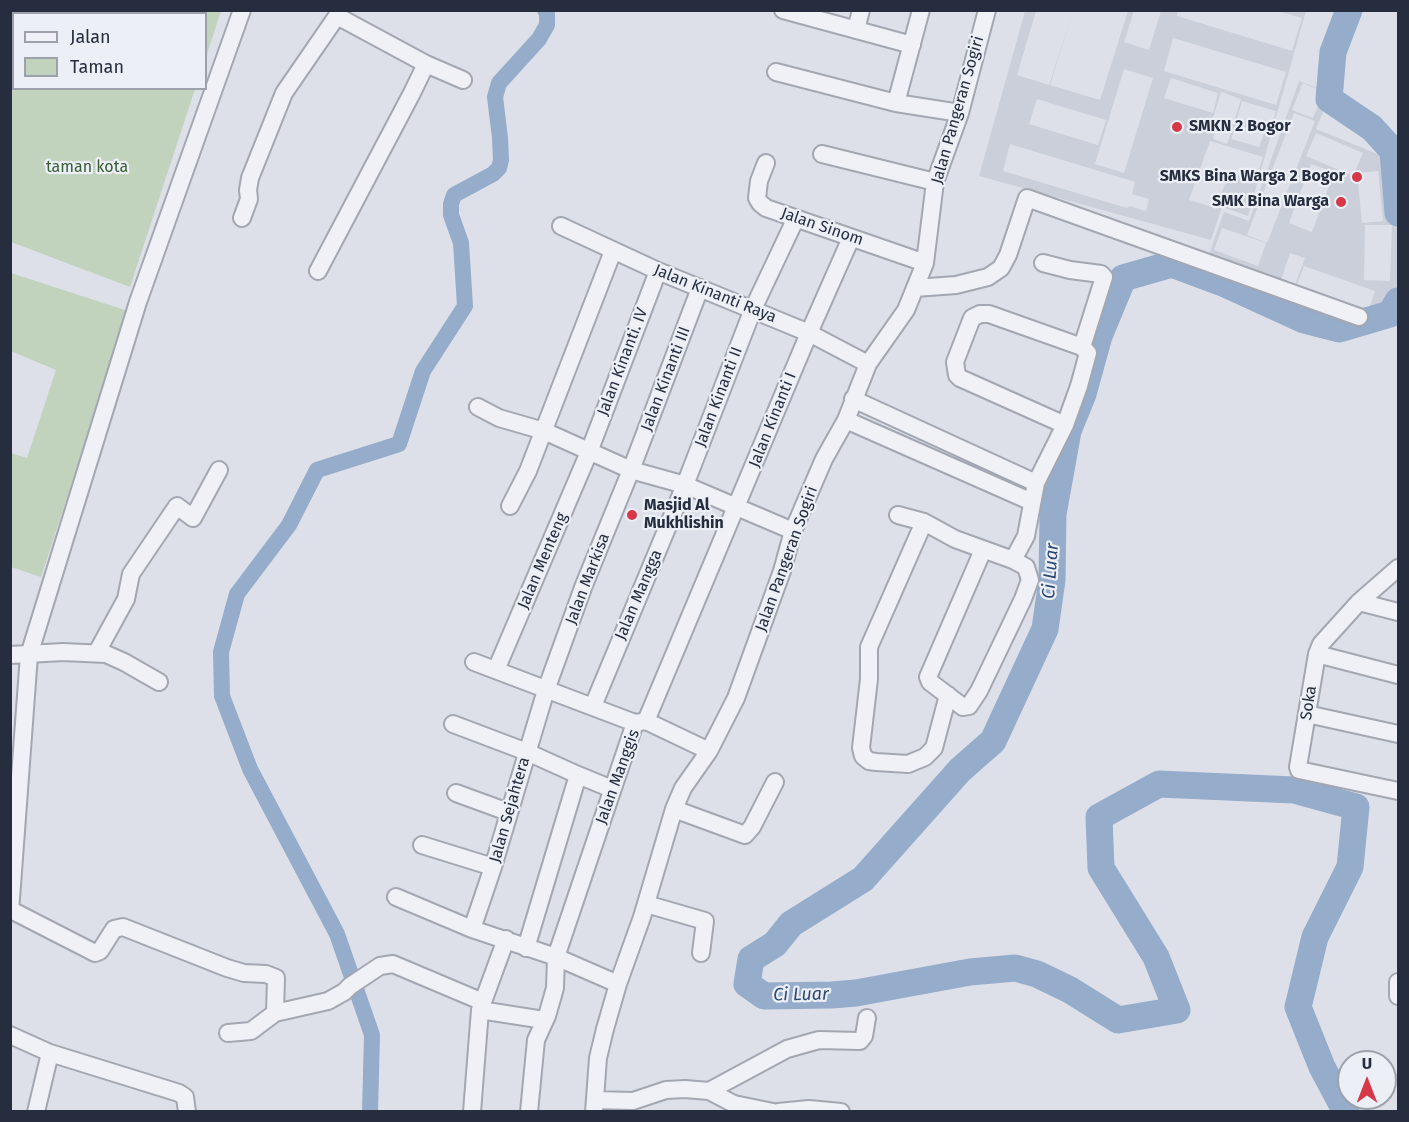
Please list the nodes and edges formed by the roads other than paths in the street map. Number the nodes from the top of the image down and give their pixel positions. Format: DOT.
graph roads {
  1 [pos="243,10"];
  2 [pos="861,10"];
  3 [pos="921,10"];
  4 [pos="987,10"];
  5 [pos="794,12"];
  6 [pos="338,14"];
  7 [pos="856,30"];
  8 [pos="912,45"];
  9 [pos="426,64"];
  10 [pos="776,72"];
  11 [pos="463,80"];
  12 [pos="896,103"];
  13 [pos="960,113"];
  14 [pos="822,154"];
  15 [pos="766,163"];
  16 [pos="935,182"];
  17 [pos="242,218"];
  18 [pos="796,218"];
  19 [pos="561,226"];
  20 [pos="851,238"];
  21 [pos="613,251"];
  22 [pos="925,262"];
  23 [pos="1043,263"];
  24 [pos="318,271"];
  25 [pos="658,271"];
  26 [pos="700,288"];
  27 [pos="915,288"];
  28 [pos="753,309"];
  29 [pos="1359,317"];
  30 [pos="809,333"];
  31 [pos="1082,347"];
  32 [pos="868,364"];
  33 [pos="853,399"];
  34 [pos="478,407"];
  35 [pos="846,420"];
  36 [pos="1065,425"];
  37 [pos="544,431"];
  38 [pos="589,452"];
  39 [pos="219,470"];
  40 [pos="632,470"];
  41 [pos="1035,483"];
  42 [pos="685,485"];
  43 [pos="1032,502"];
  44 [pos="510,506"];
  45 [pos="737,507"];
  46 [pos="898,515"];
  47 [pos="924,522"];
  48 [pos="794,531"];
  49 [pos="983,550"];
  50 [pos="1012,560"];
  51 [pos="1398,568"];
  52 [pos="1359,602"];
  53 [pos="1398,612"];
  54 [pos="97,652"];
  55 [pos="1317,654"];
  56 [pos="10,655"];
  57 [pos="29,655"];
  58 [pos="474,662"];
  59 [pos="496,670"];
  60 [pos="1398,675"];
  61 [pos="159,682"];
  62 [pos="546,690"];
  63 [pos="948,695"];
  64 [pos="593,706"];
  65 [pos="1307,714"];
  66 [pos="641,722"];
  67 [pos="453,724"];
  68 [pos="1398,734"];
  69 [pos="709,751"];
  70 [pos="527,752"];
  71 [pos="578,775"];
  72 [pos="775,782"];
  73 [pos="612,789"];
  74 [pos="1398,792"];
  75 [pos="456,793"];
  76 [pos="674,809"];
  77 [pos="508,812"];
  78 [pos="422,845"];
  79 [pos="493,867"];
  80 [pos="396,897"];
  81 [pos="646,904"];
  82 [pos="11,911"];
  83 [pos="472,929"];
  84 [pos="506,939"];
  85 [pos="526,948"];
  86 [pos="701,953"];
  87 [pos="556,957"];
  88 [pos="1398,981"];
  89 [pos="618,984"];
  90 [pos="1398,996"];
  91 [pos="482,1006"];
  92 [pos="275,1013"];
  93 [pos="867,1018"];
  94 [pos="544,1020"];
  95 [pos="228,1033"];
  96 [pos="10,1035"];
  97 [pos="50,1053"];
  98 [pos="709,1091"];
  99 [pos="594,1106"];
  100 [pos="36,1112"];
  101 [pos="187,1112"];
  102 [pos="472,1112"];
  103 [pos="529,1112"];
  104 [pos="773,1112"];
  105 [pos="778,1112"];
  106 [pos="841,1112"];
  1 -- 57 [label="street"];
  2 -- 7 [label="street"];
  3 -- 8 [label="street"];
  4 -- 13 [label="street, Jalan Pangeran Sogiri"];
  5 -- 7 [label="street"];
  6 -- 9 [label="street"];
  6 -- 17 [label="street"];
  7 -- 8 [label="street"];
  8 -- 12 [label="street"];
  9 -- 11 [label="street"];
  9 -- 24 [label="street"];
  10 -- 12 [label="street"];
  12 -- 13 [label="street"];
  13 -- 16 [label="street, Jalan Pangeran Sogiri"];
  14 -- 16 [label="street"];
  15 -- 18 [label="street, Jalan Sinom"];
  16 -- 22 [label="street, Jalan Pangeran Sogiri"];
  18 -- 20 [label="street, Jalan Sinom"];
  18 -- 28 [label="street, Jalan Kinanti II"];
  19 -- 21 [label="street, Jalan Kinanti Raya"];
  20 -- 22 [label="street, Jalan Sinom"];
  20 -- 30 [label="street, Jalan Kinanti I"];
  21 -- 25 [label="street, Jalan Kinanti Raya"];
  21 -- 37 [label="street"];
  22 -- 27 [label="street, Jalan Pangeran Sogiri"];
  23 -- 31 [label="street"];
  25 -- 26 [label="street, Jalan Kinanti Raya"];
  25 -- 38 [label="street, Jalan Kinanti. IV"];
  26 -- 28 [label="street, Jalan Kinanti Raya"];
  26 -- 40 [label="street, Jalan Kinanti III"];
  27 -- 29 [label="street"];
  27 -- 32 [label="street, Jalan Pangeran Sogiri"];
  28 -- 30 [label="street, Jalan Kinanti Raya"];
  28 -- 42 [label="street, Jalan Kinanti II"];
  30 -- 32 [label="street, Jalan Kinanti Raya"];
  30 -- 45 [label="street, Jalan Kinanti I"];
  31 -- 36 [label="street"];
  31 -- 36 [label="street"];
  32 -- 33 [label="street, Jalan Pangeran Sogiri"];
  33 -- 35 [label="street, Jalan Pangeran Sogiri"];
  33 -- 41 [label="street"];
  34 -- 37 [label="street"];
  35 -- 43 [label="street"];
  35 -- 48 [label="street, Jalan Pangeran Sogiri"];
  36 -- 41 [label="street"];
  37 -- 38 [label="street"];
  37 -- 44 [label="street"];
  38 -- 40 [label="street"];
  38 -- 59 [label="street, Jalan Menteng"];
  39 -- 54 [label="street"];
  40 -- 42 [label="street"];
  40 -- 62 [label="street, Jalan Markisa"];
  41 -- 43 [label="street"];
  42 -- 45 [label="street"];
  42 -- 64 [label="street, Jalan Mangga"];
  43 -- 50 [label="street"];
  45 -- 48 [label="street"];
  45 -- 66 [label="street, Jalan Manggis"];
  46 -- 47 [label="street"];
  47 -- 49 [label="street"];
  47 -- 63 [label="street"];
  48 -- 69 [label="street, Jalan Pangeran Sogiri"];
  49 -- 50 [label="street"];
  49 -- 63 [label="street"];
  50 -- 63 [label="street"];
  51 -- 52 [label="street, Soka"];
  52 -- 53 [label="street"];
  52 -- 55 [label="street, Soka"];
  54 -- 57 [label="street"];
  54 -- 61 [label="street"];
  55 -- 60 [label="street"];
  55 -- 65 [label="street, Soka"];
  56 -- 57 [label="street"];
  57 -- 82 [label="street"];
  58 -- 59 [label="street"];
  59 -- 62 [label="street"];
  62 -- 64 [label="street"];
  62 -- 70 [label="street, Jalan Sejahtera"];
  64 -- 66 [label="street"];
  65 -- 68 [label="street"];
  65 -- 74 [label="street, Soka"];
  66 -- 69 [label="street"];
  66 -- 73 [label="street, Jalan Manggis"];
  67 -- 70 [label="street"];
  69 -- 76 [label="street, Jalan Pangeran Sogiri"];
  70 -- 71 [label="street"];
  70 -- 77 [label="street, Jalan Sejahtera"];
  71 -- 73 [label="street"];
  71 -- 85 [label="street"];
  72 -- 76 [label="street"];
  73 -- 87 [label="street, Jalan Manggis"];
  75 -- 77 [label="street"];
  76 -- 81 [label="street, Jalan Pangeran Sogiri"];
  77 -- 79 [label="street, Jalan Sejahtera"];
  78 -- 79 [label="street"];
  79 -- 83 [label="street, Jalan Sejahtera"];
  80 -- 83 [label="street"];
  81 -- 86 [label="street"];
  81 -- 89 [label="street, Jalan Pangeran Sogiri"];
  82 -- 92 [label="street"];
  83 -- 84 [label="street"];
  84 -- 85 [label="street"];
  84 -- 91 [label="street"];
  85 -- 87 [label="street"];
  87 -- 89 [label="street"];
  87 -- 94 [label="street, Jalan Manggis"];
  88 -- 90 [label="street"];
  89 -- 99 [label="street, Jalan Pangeran Sogiri"];
  91 -- 92 [label="street"];
  91 -- 94 [label="street"];
  91 -- 102 [label="street"];
  92 -- 95 [label="street"];
  93 -- 98 [label="street"];
  94 -- 103 [label="street, Jalan Manggis"];
  96 -- 97 [label="street"];
  97 -- 100 [label="street"];
  97 -- 101 [label="street"];
  98 -- 99 [label="street"];
  98 -- 104 [label="street"];
  105 -- 106 [label="street"];
}
